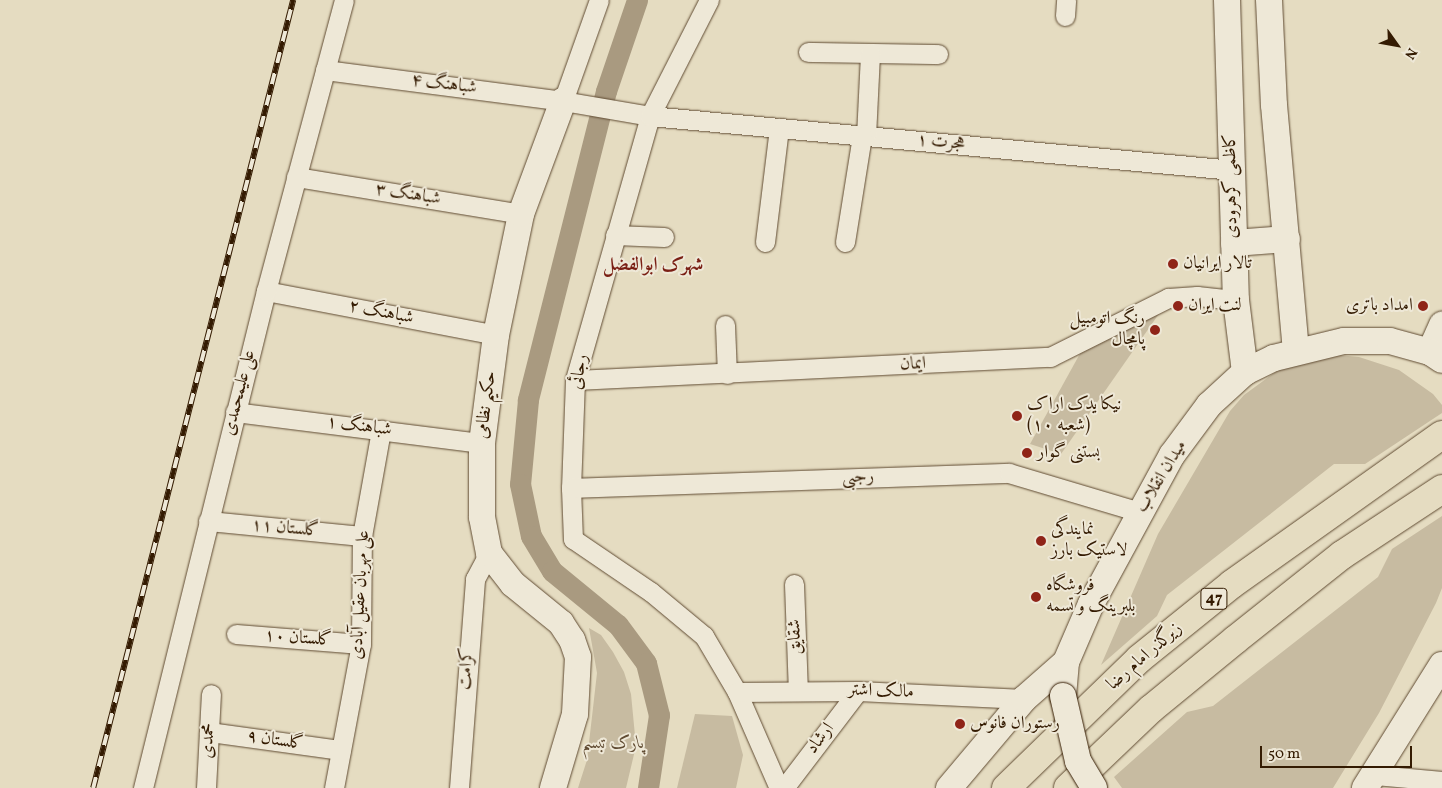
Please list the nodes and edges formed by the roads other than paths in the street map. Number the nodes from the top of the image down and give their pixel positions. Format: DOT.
graph roads {
  1 [pos="344,0"];
  2 [pos="599,0"];
  3 [pos="709,0"];
  4 [pos="1227,0"];
  5 [pos="1269,0"];
  6 [pos="808,52"];
  7 [pos="870,53"];
  8 [pos="938,54"];
  9 [pos="325,70"];
  10 [pos="569,102"];
  11 [pos="627,112"];
  12 [pos="650,116"];
  13 [pos="779,128"];
  14 [pos="864,136"];
  15 [pos="1233,170"];
  16 [pos="296,177"];
  17 [pos="521,214"];
  18 [pos="615,236"];
  19 [pos="664,236"];
  20 [pos="1287,239"];
  21 [pos="765,242"];
  22 [pos="845,242"];
  23 [pos="1234,243"];
  24 [pos="266,291"];
  25 [pos="1236,300"];
  26 [pos="1442,325"];
  27 [pos="725,326"];
  28 [pos="496,335"];
  29 [pos="1296,352"];
  30 [pos="1436,356"];
  31 [pos="1244,372"];
  32 [pos="727,374"];
  33 [pos="575,380"];
  34 [pos="236,412"];
  35 [pos="380,430"];
  36 [pos="1442,434"];
  37 [pos="482,443"];
  38 [pos="571,488"];
  39 [pos="1442,489"];
  40 [pos="1140,512"];
  41 [pos="208,522"];
  42 [pos="362,536"];
  43 [pos="489,553"];
  44 [pos="794,584"];
  45 [pos="236,634"];
  46 [pos="361,644"];
  47 [pos="1066,662"];
  48 [pos="1442,665"];
  49 [pos="798,691"];
  50 [pos="858,691"];
  51 [pos="737,692"];
  52 [pos="211,694"];
  53 [pos="1024,699"];
  54 [pos="209,732"];
  55 [pos="341,750"];
  56 [pos="1370,781"];
  57 [pos="1442,781"];
  58 [pos="143,788"];
  59 [pos="206,788"];
  60 [pos="334,788"];
  61 [pos="459,788"];
  62 [pos="553,788"];
  63 [pos="779,788"];
  64 [pos="784,788"];
  65 [pos="949,788"];
  66 [pos="1006,788"];
  67 [pos="1068,788"];
  68 [pos="1094,788"];
  1 -- 9 [label="street, علی علیمحمدی"];
  2 -- 10 [label="street, حکیم نظامی"];
  3 -- 12 [label="street, رجائی"];
  4 -- 15 [label="main road, کاظمی کرهرودی"];
  5 -- 20 [label="main road"];
  6 -- 7 [label="street"];
  7 -- 8 [label="street"];
  7 -- 14 [label="street"];
  9 -- 10 [label="street, شباهنگ ۴"];
  9 -- 16 [label="street, علی علیمحمدی"];
  10 -- 11 [label="street, شباهنگ ۴"];
  10 -- 17 [label="main road, حکیم نظامی"];
  11 -- 12 [label="street, هجرت ۱"];
  12 -- 13 [label="street, هجرت ۱"];
  12 -- 18 [label="street, رجائی"];
  13 -- 14 [label="street, هجرت ۱"];
  13 -- 21 [label="street"];
  14 -- 15 [label="street, هجرت ۱"];
  14 -- 22 [label="street"];
  15 -- 23 [label="main road, کاظمی کرهرودی"];
  16 -- 17 [label="street, شباهنگ ۳"];
  16 -- 24 [label="street, علی علیمحمدی"];
  17 -- 28 [label="main road, حکیم نظامی"];
  18 -- 19 [label="street"];
  18 -- 33 [label="street, رجائی"];
  20 -- 23 [label="main road"];
  20 -- 29 [label="main road"];
  23 -- 25 [label="main road, کاظمی کرهرودی"];
  24 -- 28 [label="street, شباهنگ ۲"];
  24 -- 34 [label="street, علی علیمحمدی"];
  25 -- 31 [label="main road, کاظمی کرهرودی"];
  25 -- 32 [label="street, ایمان"];
  26 -- 30 [label="main road"];
  27 -- 32 [label="street"];
  28 -- 37 [label="main road, حکیم نظامی"];
  29 -- 30 [label="main road, میدان انقلاب"];
  29 -- 31 [label="main road, میدان انقلاب"];
  31 -- 40 [label="main road, میدان انقلاب"];
  32 -- 33 [label="street, ایمان"];
  33 -- 38 [label="street, رجائی"];
  34 -- 35 [label="street, شباهنگ ۱"];
  34 -- 41 [label="street, علی علیمحمدی"];
  35 -- 37 [label="street, شباهنگ ۱"];
  35 -- 42 [label="street, علی مهربان عقیل آبادی"];
  36 -- 66 [label="highway, زیرگذر امام رضا / 47"];
  37 -- 43 [label="main road, حکیم نظامی"];
  38 -- 40 [label="street, رجبی"];
  38 -- 51 [label="street, رجائی"];
  39 -- 67 [label="highway, 47"];
  40 -- 47 [label="main road, میدان انقلاب"];
  41 -- 42 [label="street, گلستان ۱۱"];
  41 -- 58 [label="street, علی علیمحمدی"];
  42 -- 46 [label="street, علی مهربان عقیل آبادی"];
  43 -- 61 [label="street, کرامت"];
  43 -- 62 [label="main road, حکیم نظامی"];
  44 -- 49 [label="street, شقایق"];
  45 -- 46 [label="street, گلستان ۱۰"];
  46 -- 55 [label="street, علی مهربان عقیل آبادی"];
  47 -- 53 [label="main road"];
  47 -- 68 [label="main road, میدان انقلاب, bridge"];
  48 -- 56 [label="main road"];
  49 -- 50 [label="street, مالک اشتر"];
  49 -- 51 [label="street, مالک اشتر"];
  50 -- 53 [label="street, مالک اشتر"];
  50 -- 64 [label="street, ارشاد"];
  51 -- 63 [label="street"];
  52 -- 54 [label="street, محمدی"];
  53 -- 65 [label="main road"];
  54 -- 55 [label="street, گلستان ۹"];
  54 -- 59 [label="street, محمدی"];
  55 -- 60 [label="street, علی مهربان عقیل آبادی"];
  56 -- 57 [label="street"];
}
